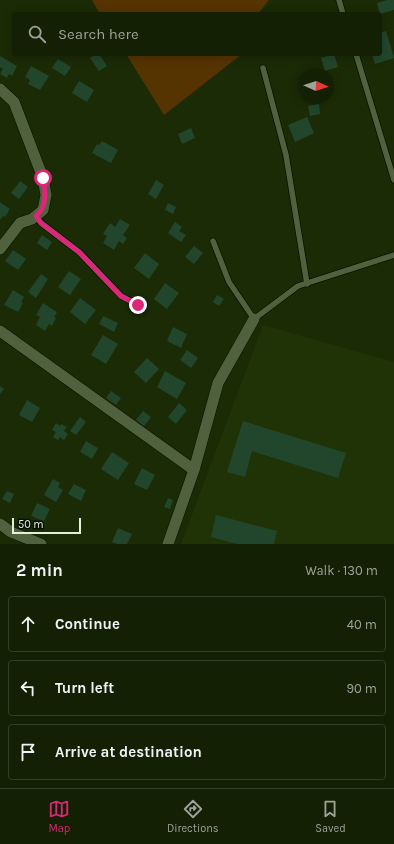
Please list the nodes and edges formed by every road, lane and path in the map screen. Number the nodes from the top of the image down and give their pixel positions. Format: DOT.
graph roads {
  1 [pos="339,0"];
  2 [pos="342,12"];
  3 [pos="357,56"];
  4 [pos="263,68"];
  5 [pos="0,89"];
  6 [pos="394,180"];
  7 [pos="36,216"];
  8 [pos="213,241"];
  9 [pos="0,249"];
  10 [pos="394,255"];
  11 [pos="307,284"];
  12 [pos="138,305"];
  13 [pos="254,319"];
  14 [pos="0,331"];
  15 [pos="194,470"];
  16 [pos="0,524"];
  17 [pos="41,544"];
  18 [pos="168,544"];
  1 -- 2 [label="lane"];
  3 -- 6 [label="lane"];
  4 -- 11 [label="lane"];
  5 -- 7 [label="street"];
  7 -- 9 [label="street"];
  7 -- 12 [label="lane"];
  8 -- 13 [label="lane"];
  10 -- 11 [label="lane"];
  11 -- 13 [label="lane"];
  13 -- 15 [label="street"];
  14 -- 15 [label="street"];
  15 -- 18 [label="street"];
  16 -- 17 [label="street"];
}
